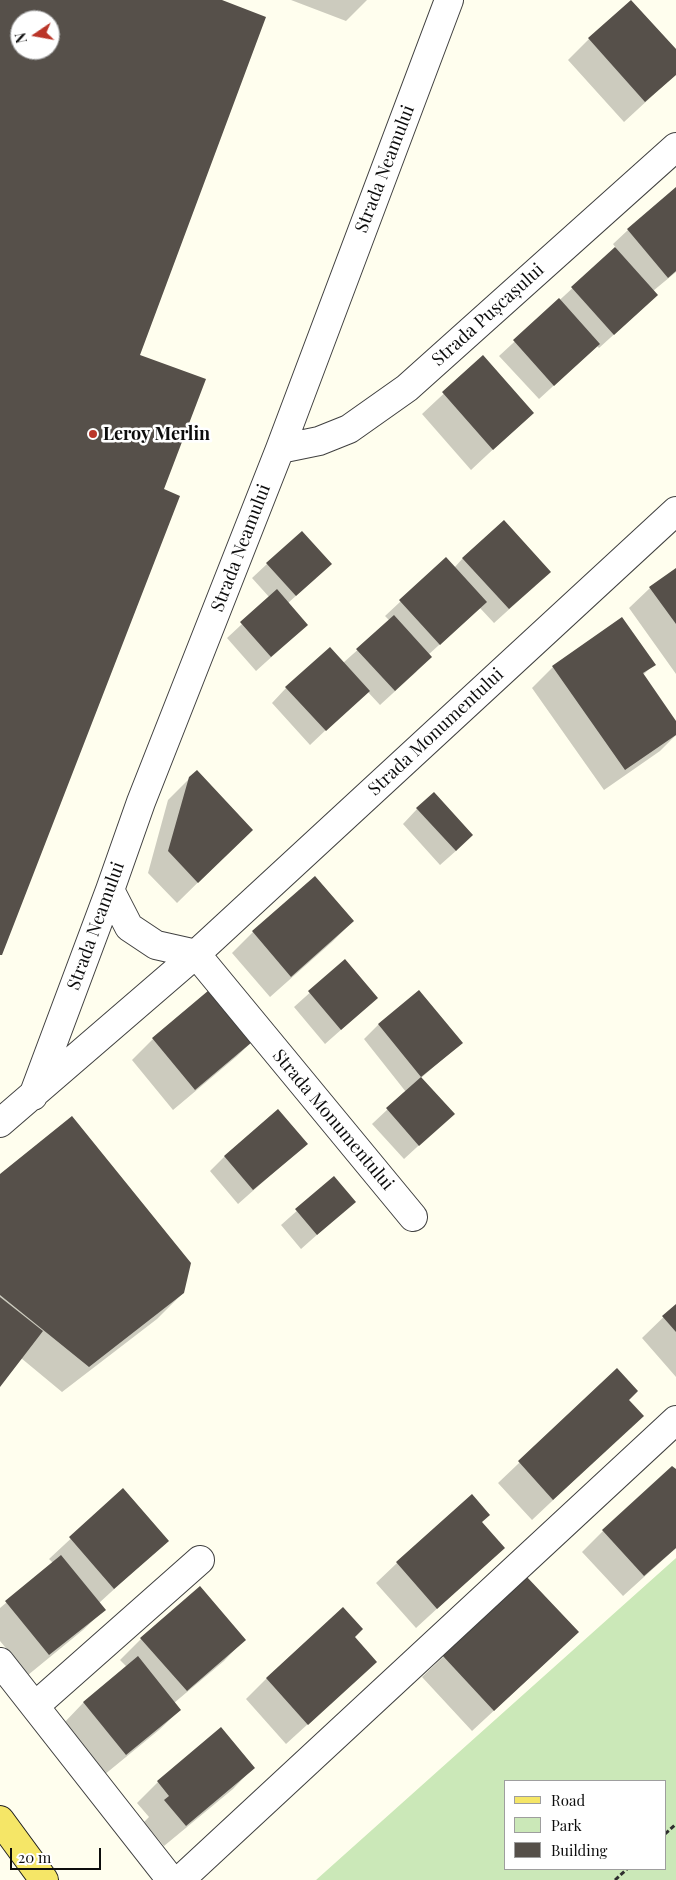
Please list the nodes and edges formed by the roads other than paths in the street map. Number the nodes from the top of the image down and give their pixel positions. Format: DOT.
graph roads {
  1 [pos="448,0"];
  2 [pos="676,147"];
  3 [pos="280,448"];
  4 [pos="676,511"];
  5 [pos="110,890"];
  6 [pos="196,954"];
  7 [pos="33,1096"];
  8 [pos="0,1123"];
  9 [pos="413,1217"];
  10 [pos="676,1420"];
  11 [pos="200,1560"];
  12 [pos="0,1662"];
  13 [pos="35,1706"];
  14 [pos="0,1820"];
  15 [pos="44,1880"];
  16 [pos="171,1880"];
  17 [pos="180,1880"];
  1 -- 3 [label="street, Strada Neamului"];
  2 -- 3 [label="street, Strada Pușcașului"];
  3 -- 5 [label="street, Strada Neamului"];
  4 -- 6 [label="street, Strada Monumentului"];
  5 -- 6 [label="street"];
  5 -- 7 [label="street, Strada Neamului"];
  6 -- 7 [label="street, Strada Monumentului"];
  6 -- 9 [label="street, Strada Monumentului"];
  7 -- 8 [label="street, Strada Monumentului"];
  10 -- 17 [label="street"];
  11 -- 13 [label="street"];
  12 -- 13 [label="street"];
  13 -- 16 [label="street"];
  14 -- 15 [label="main road"];
}
